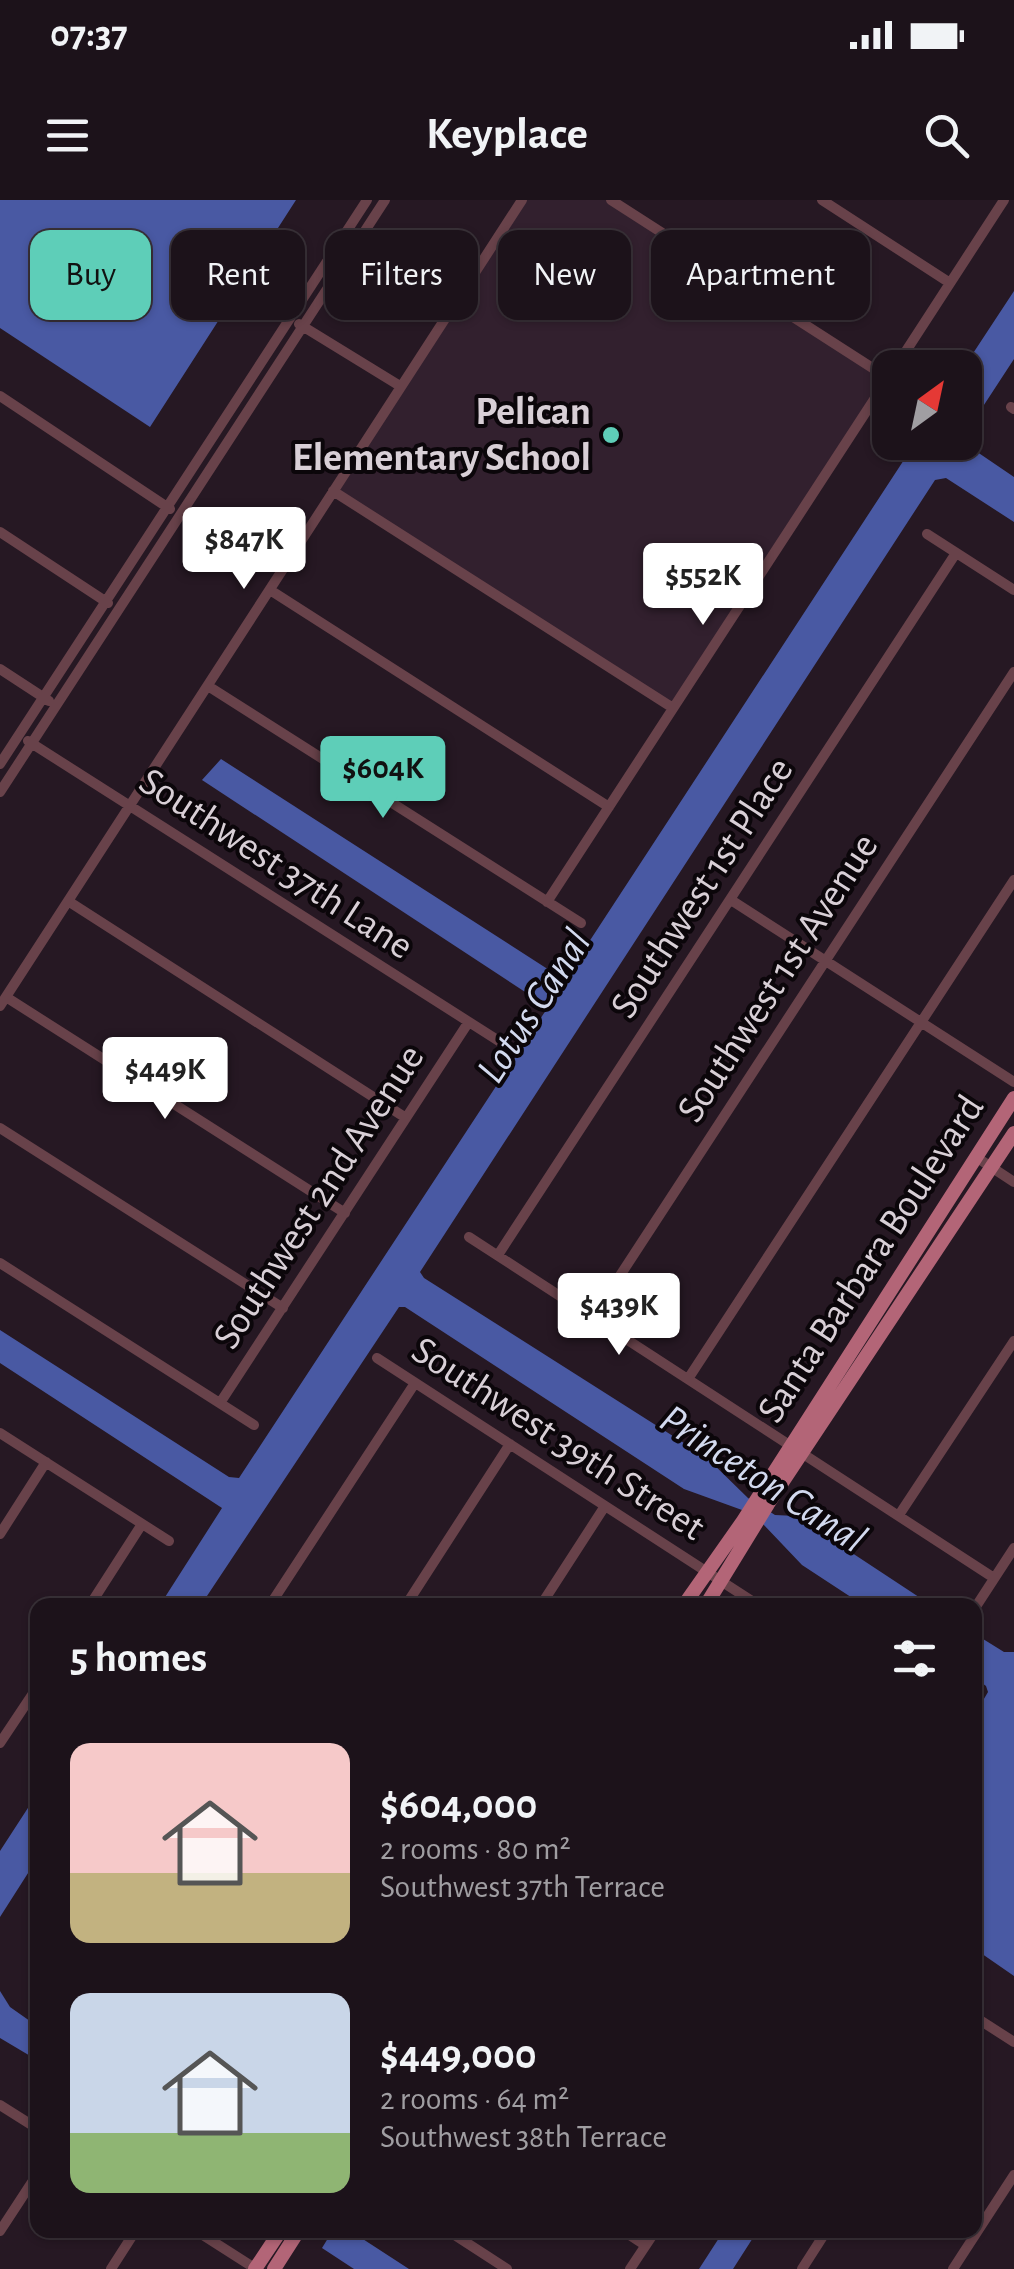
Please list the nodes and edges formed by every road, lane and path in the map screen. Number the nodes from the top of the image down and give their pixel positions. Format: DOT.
graph roads {
  1 [pos="367,200"];
  2 [pos="384,200"];
  3 [pos="522,200"];
  4 [pos="611,200"];
  5 [pos="822,200"];
  6 [pos="1004,200"];
  7 [pos="950,283"];
  8 [pos="305,295"];
  9 [pos="289,320"];
  10 [pos="293,320"];
  11 [pos="303,326"];
  12 [pos="907,350"];
  13 [pos="872,366"];
  14 [pos="400,386"];
  15 [pos="0,396"];
  16 [pos="872,403"];
  17 [pos="333,491"];
  18 [pos="167,507"];
  19 [pos="180,515"];
  20 [pos="0,532"];
  21 [pos="928,534"];
  22 [pos="956,553"];
  23 [pos="270,590"];
  24 [pos="1014,590"];
  25 [pos="105,602"];
  26 [pos="118,610"];
  27 [pos="0,668"];
  28 [pos="1014,672"];
  29 [pos="208,686"];
  30 [pos="44,698"];
  31 [pos="56,705"];
  32 [pos="674,708"];
  33 [pos="19,735"];
  34 [pos="32,744"];
  35 [pos="0,764"];
  36 [pos="0,792"];
  37 [pos="129,805"];
  38 [pos="609,807"];
  39 [pos="1014,880"];
  40 [pos="731,900"];
  41 [pos="68,901"];
  42 [pos="547,902"];
  43 [pos="581,923"];
  44 [pos="826,960"];
  45 [pos="3,1001"];
  46 [pos="922,1022"];
  47 [pos="468,1023"];
  48 [pos="502,1043"];
  49 [pos="1014,1082"];
  50 [pos="1014,1098"];
  51 [pos="406,1118"];
  52 [pos="0,1128"];
  53 [pos="1014,1133"];
  54 [pos="976,1157"];
  55 [pos="992,1168"];
  56 [pos="1014,1182"];
  57 [pos="345,1212"];
  58 [pos="469,1237"];
  59 [pos="498,1256"];
  60 [pos="0,1263"];
  61 [pos="888,1291"];
  62 [pos="904,1302"];
  63 [pos="282,1308"];
  64 [pos="593,1317"];
  65 [pos="1014,1341"];
  66 [pos="377,1358"];
  67 [pos="688,1379"];
  68 [pos="414,1382"];
  69 [pos="220,1404"];
  70 [pos="254,1425"];
  71 [pos="0,1433"];
  72 [pos="510,1444"];
  73 [pos="790,1445"];
  74 [pos="804,1454"];
  75 [pos="46,1462"];
  76 [pos="763,1501"];
  77 [pos="605,1506"];
  78 [pos="900,1516"];
  79 [pos="142,1524"];
  80 [pos="748,1524"];
  81 [pos="0,1534"];
  82 [pos="168,1541"];
  83 [pos="1014,1548"];
  84 [pos="707,1571"];
  85 [pos="994,1578"];
  86 [pos="721,1581"];
  87 [pos="94,1598"];
  88 [pos="275,1598"];
  89 [pos="411,1598"];
  90 [pos="546,1598"];
  91 [pos="689,1598"];
  92 [pos="710,1598"];
  93 [pos="747,1598"];
  94 [pos="981,1598"];
  95 [pos="30,1698"];
  96 [pos="0,1744"];
  97 [pos="982,2021"];
  98 [pos="1014,2042"];
  99 [pos="0,2106"];
  100 [pos="30,2125"];
  101 [pos="1014,2175"];
  102 [pos="30,2185"];
  103 [pos="982,2224"];
  104 [pos="0,2231"];
  105 [pos="131,2238"];
  106 [pos="207,2238"];
  107 [pos="275,2238"];
  108 [pos="294,2238"];
  109 [pos="459,2238"];
  110 [pos="635,2238"];
  111 [pos="651,2238"];
  112 [pos="822,2238"];
  113 [pos="973,2238"];
  114 [pos="646,2245"];
  115 [pos="111,2269"];
  116 [pos="255,2269"];
  117 [pos="274,2269"];
  118 [pos="507,2269"];
  119 [pos="630,2269"];
  120 [pos="802,2269"];
  121 [pos="953,2269"];
  1 -- 8 [label="street"];
  2 -- 11 [label="street"];
  3 -- 14 [label="street"];
  4 -- 13 [label="street"];
  5 -- 7 [label="street"];
  6 -- 7 [label="street"];
  7 -- 12 [label="street"];
  9 -- 18 [label="street"];
  10 -- 11 [label="street"];
  11 -- 14 [label="street"];
  11 -- 19 [label="street"];
  14 -- 17 [label="street"];
  15 -- 18 [label="street"];
  16 -- 32 [label="street"];
  17 -- 23 [label="street"];
  17 -- 32 [label="street"];
  18 -- 19 [label="street"];
  18 -- 25 [label="street"];
  19 -- 26 [label="street"];
  20 -- 25 [label="street"];
  21 -- 22 [label="street"];
  22 -- 24 [label="street"];
  22 -- 40 [label="street, Southwest 1st Place"];
  23 -- 29 [label="street"];
  23 -- 38 [label="street"];
  25 -- 26 [label="street"];
  25 -- 30 [label="street"];
  26 -- 31 [label="street"];
  27 -- 30 [label="street"];
  28 -- 44 [label="street, Southwest 1st Avenue"];
  29 -- 37 [label="street"];
  29 -- 42 [label="street"];
  30 -- 31 [label="street"];
  30 -- 33 [label="street"];
  31 -- 34 [label="street"];
  32 -- 38 [label="street"];
  33 -- 34 [label="street, Southwest 37th Lane"];
  33 -- 35 [label="street"];
  34 -- 36 [label="street"];
  34 -- 37 [label="street, Southwest 37th Lane"];
  37 -- 41 [label="street"];
  37 -- 47 [label="street, Southwest 37th Lane"];
  38 -- 42 [label="street"];
  39 -- 46 [label="street"];
  40 -- 44 [label="street"];
  40 -- 59 [label="street, Southwest 1st Place"];
  41 -- 45 [label="street"];
  41 -- 51 [label="street"];
  42 -- 43 [label="street"];
  44 -- 46 [label="street"];
  44 -- 64 [label="street, Southwest 1st Avenue"];
  45 -- 57 [label="street"];
  46 -- 49 [label="street"];
  46 -- 67 [label="street"];
  47 -- 48 [label="street, Southwest 37th Lane"];
  47 -- 51 [label="street, Southwest 2nd Avenue"];
  50 -- 54 [label="main road, Santa Barbara Boulevard"];
  51 -- 57 [label="street, Southwest 2nd Avenue"];
  52 -- 63 [label="street"];
  53 -- 55 [label="main road, Santa Barbara Boulevard"];
  54 -- 55 [label="street"];
  54 -- 61 [label="main road, Santa Barbara Boulevard"];
  55 -- 56 [label="street"];
  55 -- 62 [label="main road, Santa Barbara Boulevard"];
  57 -- 63 [label="street, Southwest 2nd Avenue"];
  58 -- 59 [label="street"];
  59 -- 64 [label="street"];
  60 -- 69 [label="street"];
  61 -- 62 [label="main road"];
  61 -- 73 [label="main road, Santa Barbara Boulevard"];
  62 -- 74 [label="main road, Santa Barbara Boulevard"];
  63 -- 69 [label="street, Southwest 2nd Avenue"];
  64 -- 67 [label="street"];
  65 -- 78 [label="street"];
  66 -- 68 [label="street, Southwest 39th Street"];
  67 -- 73 [label="street"];
  68 -- 72 [label="street, Southwest 39th Street"];
  68 -- 88 [label="street"];
  69 -- 70 [label="street"];
  71 -- 75 [label="street"];
  72 -- 77 [label="street, Southwest 39th Street"];
  72 -- 89 [label="street"];
  73 -- 74 [label="street"];
  73 -- 76 [label="main road, Santa Barbara Boulevard"];
  74 -- 76 [label="main road, Santa Barbara Boulevard"];
  74 -- 78 [label="street"];
  75 -- 79 [label="street"];
  75 -- 81 [label="street"];
  76 -- 80 [label="main road, Santa Barbara Boulevard"];
  77 -- 84 [label="street, Southwest 39th Street"];
  77 -- 90 [label="street"];
  78 -- 85 [label="street"];
  79 -- 82 [label="street"];
  79 -- 87 [label="street"];
  80 -- 84 [label="main road, Santa Barbara Boulevard"];
  80 -- 86 [label="main road, Santa Barbara Boulevard"];
  83 -- 85 [label="street"];
  84 -- 86 [label="street, Southwest 39th Street"];
  84 -- 91 [label="main road, Santa Barbara Boulevard"];
  85 -- 94 [label="street"];
  86 -- 92 [label="main road, Santa Barbara Boulevard"];
  86 -- 93 [label="street, Southwest 39th Street"];
  95 -- 96 [label="street"];
  97 -- 98 [label="street"];
  99 -- 100 [label="street"];
  101 -- 103 [label="street"];
  102 -- 104 [label="street"];
  105 -- 115 [label="street"];
  106 -- 116 [label="street"];
  107 -- 116 [label="main road"];
  108 -- 117 [label="main road"];
  109 -- 118 [label="street"];
  110 -- 114 [label="street"];
  111 -- 114 [label="street"];
  112 -- 120 [label="street"];
  113 -- 121 [label="street"];
  114 -- 119 [label="street"];
}
